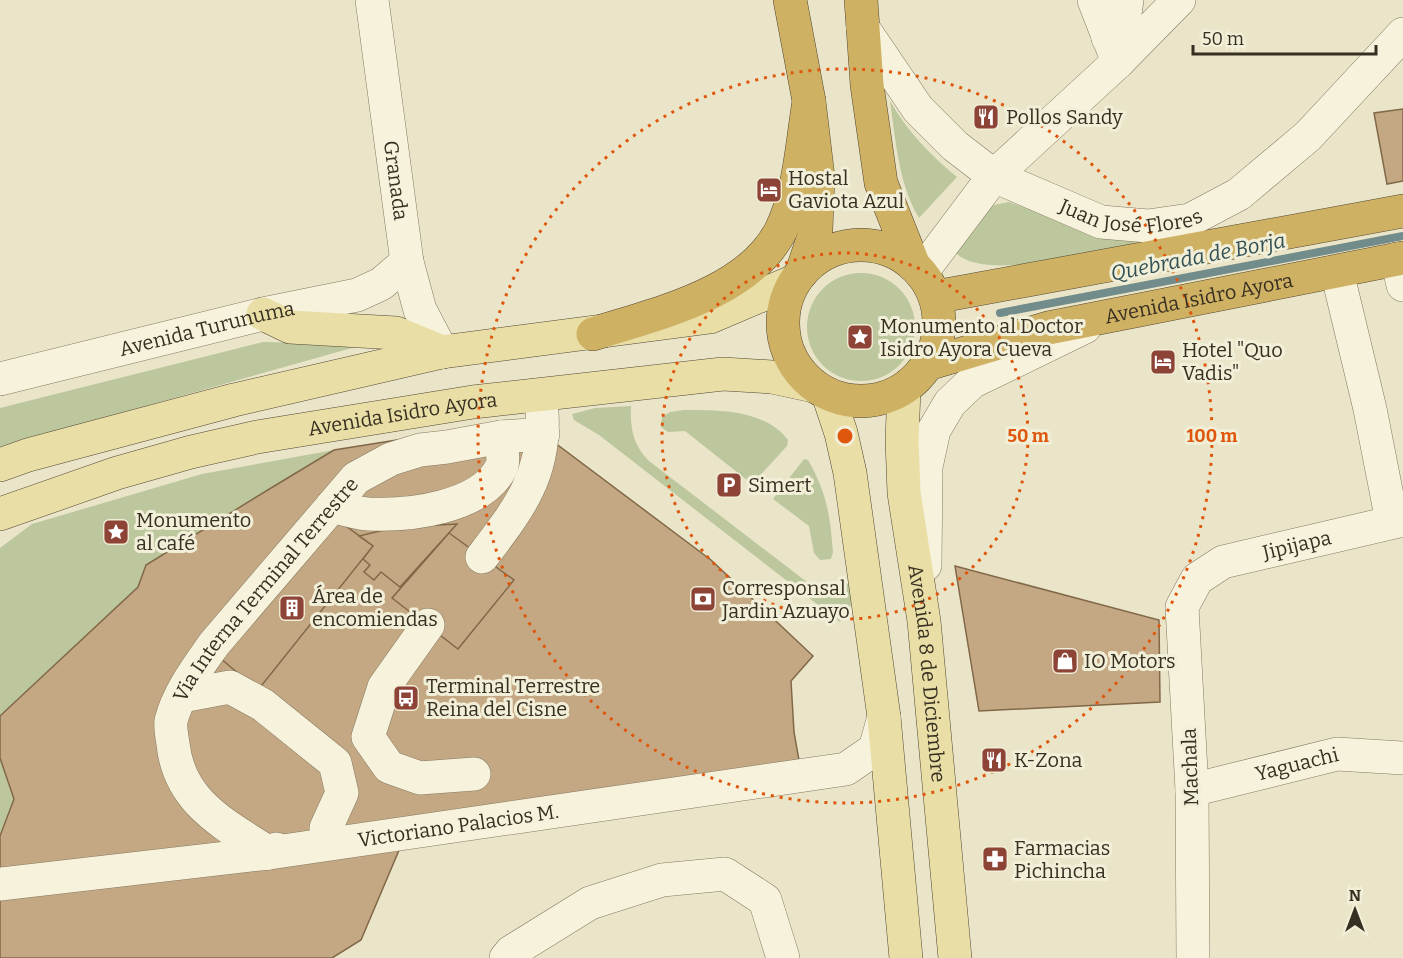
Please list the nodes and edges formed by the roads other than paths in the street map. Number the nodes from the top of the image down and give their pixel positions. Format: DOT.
graph roads {
  1 [pos="372,0"];
  2 [pos="790,0"];
  3 [pos="1094,0"];
  4 [pos="1127,0"];
  5 [pos="1179,0"];
  6 [pos="862,14"];
  7 [pos="1403,34"];
  8 [pos="1113,50"];
  9 [pos="809,101"];
  10 [pos="994,176"];
  11 [pos="1403,211"];
  12 [pos="407,262"];
  13 [pos="1401,267"];
  14 [pos="1337,272"];
  15 [pos="798,277"];
  16 [pos="923,279"];
  17 [pos="263,314"];
  18 [pos="1110,315"];
  19 [pos="593,334"];
  20 [pos="442,352"];
  21 [pos="928,364"];
  22 [pos="0,379"];
  23 [pos="904,389"];
  24 [pos="821,390"];
  25 [pos="540,393"];
  26 [pos="543,434"];
  27 [pos="501,436"];
  28 [pos="0,465"];
  29 [pos="332,506"];
  30 [pos="6,514"];
  31 [pos="1398,520"];
  32 [pos="482,557"];
  33 [pos="1197,579"];
  34 [pos="924,621"];
  35 [pos="428,626"];
  36 [pos="182,696"];
  37 [pos="884,717"];
  38 [pos="1403,758"];
  39 [pos="1192,790"];
  40 [pos="326,828"];
  41 [pos="268,853"];
  42 [pos="0,884"];
  43 [pos="506,958"];
  44 [pos="783,958"];
  45 [pos="906,958"];
  46 [pos="955,958"];
  47 [pos="1193,958"];
  1 -- 12 [label="street, Granada"];
  2 -- 9 [label="highway"];
  3 -- 8 [label="street"];
  4 -- 8 [label="street"];
  5 -- 8 [label="street"];
  6 -- 10 [label="street, Juan José Flores"];
  6 -- 16 [label="highway"];
  7 -- 10 [label="street, Juan José Flores"];
  8 -- 10 [label="street"];
  9 -- 15 [label="highway"];
  9 -- 19 [label="highway"];
  10 -- 16 [label="street"];
  11 -- 16 [label="highway"];
  12 -- 17 [label="street, Avenida Turunuma"];
  12 -- 20 [label="street, Granada"];
  13 -- 14 [label="highway, Avenida Isidro Ayora"];
  14 -- 18 [label="highway, Avenida Isidro Ayora"];
  14 -- 31 [label="street"];
  15 -- 16 [label="highway"];
  15 -- 19 [label="main road"];
  15 -- 24 [label="highway"];
  16 -- 21 [label="highway"];
  17 -- 20 [label="main road"];
  17 -- 22 [label="street, Avenida Turunuma"];
  18 -- 21 [label="highway, Avenida Isidro Ayora"];
  18 -- 34 [label="street"];
  19 -- 20 [label="main road"];
  20 -- 28 [label="main road"];
  21 -- 23 [label="highway"];
  23 -- 24 [label="highway"];
  23 -- 34 [label="main road, Avenida 8 de Diciembre"];
  24 -- 25 [label="main road, Avenida Isidro Ayora"];
  24 -- 37 [label="main road"];
  25 -- 26 [label="street"];
  25 -- 30 [label="main road, Avenida Isidro Ayora"];
  26 -- 27 [label="street, Via Interna Terminal Terrestre"];
  26 -- 32 [label="street"];
  27 -- 29 [label="street, Via Interna Terminal Terrestre"];
  27 -- 29 [label="street"];
  29 -- 36 [label="street, Via Interna Terminal Terrestre"];
  31 -- 33 [label="street, Jipijapa"];
  33 -- 39 [label="street, Machala"];
  34 -- 46 [label="main road, Avenida 8 de Diciembre"];
  35 -- 40 [label="street"];
  36 -- 40 [label="street"];
  36 -- 41 [label="street, Via Interna Terminal Terrestre"];
  37 -- 41 [label="street, Victoriano Palacios M."];
  37 -- 45 [label="main road"];
  38 -- 39 [label="street, Yaguachi"];
  39 -- 47 [label="street, Machala"];
  40 -- 41 [label="street"];
  41 -- 42 [label="street, Victoriano Palacios M."];
  43 -- 44 [label="street"];
}
